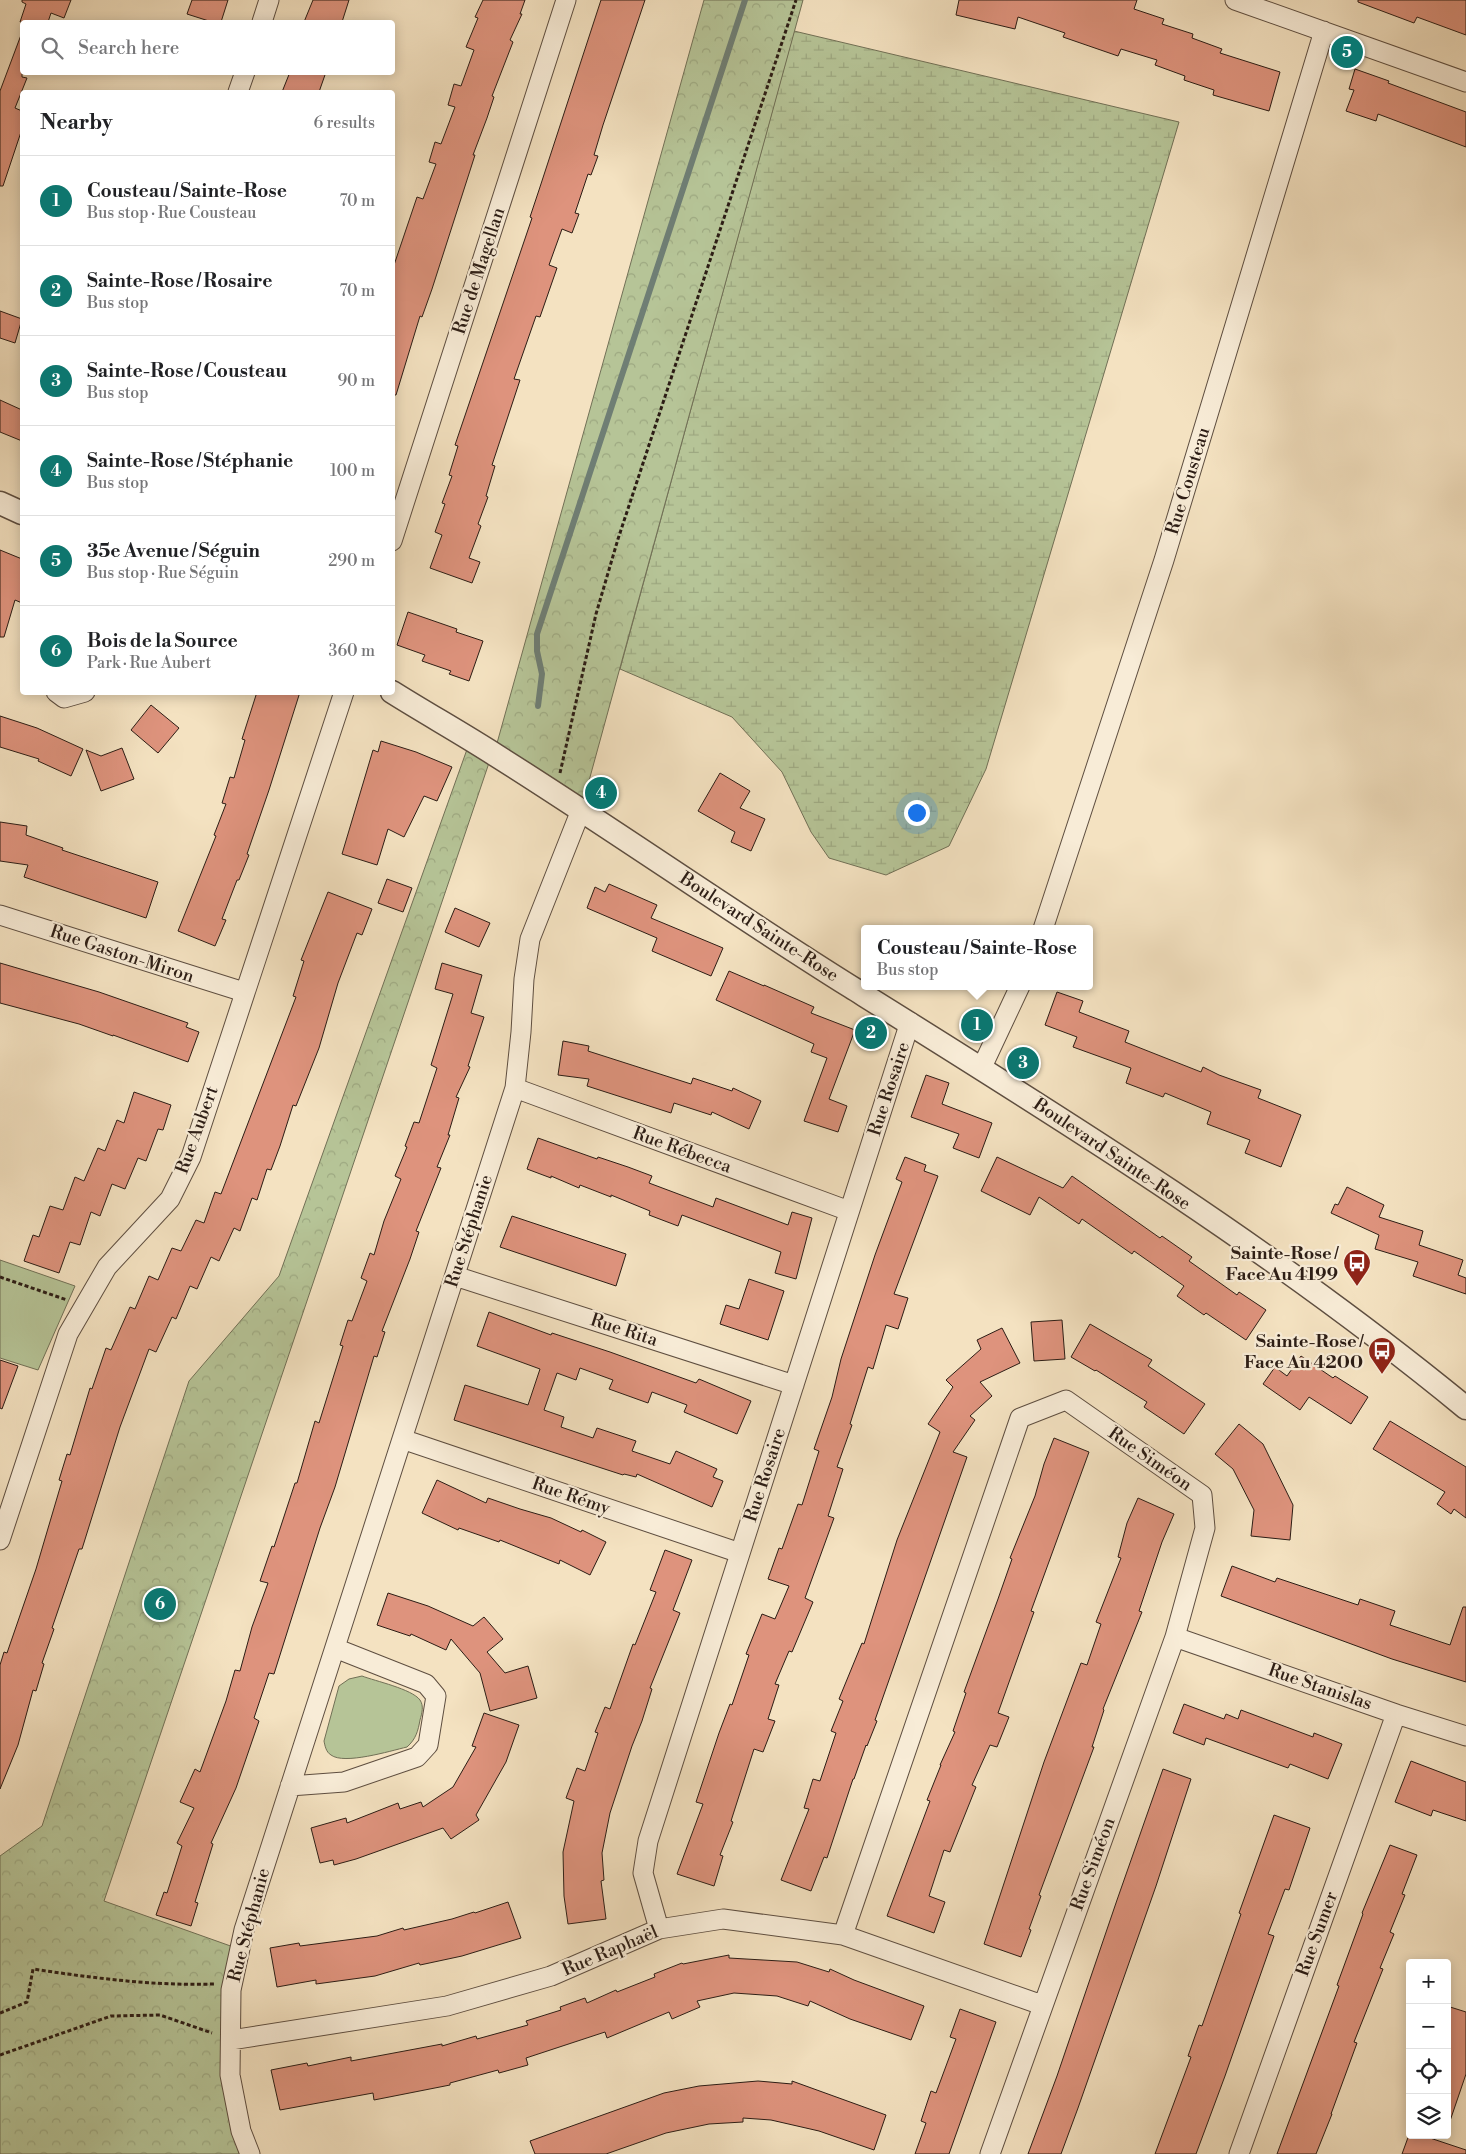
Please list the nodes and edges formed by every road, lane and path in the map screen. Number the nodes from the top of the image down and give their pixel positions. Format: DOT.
graph roads {
  1 [pos="269,0"];
  2 [pos="566,0"];
  3 [pos="796,0"];
  4 [pos="1235,0"];
  5 [pos="263,20"];
  6 [pos="1324,30"];
  7 [pos="244,75"];
  8 [pos="1466,82"];
  9 [pos="239,90"];
  10 [pos="0,502"];
  11 [pos="20,512"];
  12 [pos="395,532"];
  13 [pos="395,694"];
  14 [pos="60,695"];
  15 [pos="74,695"];
  16 [pos="343,695"];
  17 [pos="554,792"];
  18 [pos="581,810"];
  19 [pos="0,915"];
  20 [pos="1044,925"];
  21 [pos="1018,990"];
  22 [pos="244,992"];
  23 [pos="910,1022"];
  24 [pos="982,1067"];
  25 [pos="515,1088"];
  26 [pos="849,1211"];
  27 [pos="455,1276"];
  28 [pos="0,1277"];
  29 [pos="84,1305"];
  30 [pos="794,1385"];
  31 [pos="1466,1408"];
  32 [pos="402,1439"];
  33 [pos="0,1540"];
  34 [pos="740,1553"];
  35 [pos="1175,1637"];
  36 [pos="335,1648"];
  37 [pos="1396,1714"];
  38 [pos="1466,1736"];
  39 [pos="290,1786"];
  40 [pos="659,1929"];
  41 [pos="843,1935"];
  42 [pos="223,1983"];
  43 [pos="1042,2005"];
  44 [pos="0,2013"];
  45 [pos="231,2040"];
  46 [pos="0,2056"];
  47 [pos="250,2154"];
  48 [pos="990,2154"];
  49 [pos="1238,2154"];
  1 -- 5 [label="street"];
  2 -- 12 [label="street, Rue de Magellan"];
  3 -- 17 [label="path"];
  4 -- 6 [label="street"];
  6 -- 8 [label="street"];
  6 -- 20 [label="street, Rue Cousteau"];
  7 -- 9 [label="street"];
  10 -- 11 [label="street"];
  13 -- 17 [label="street, Boulevard Sainte-Rose"];
  14 -- 15 [label="street"];
  16 -- 22 [label="street, Rue Aubert"];
  17 -- 18 [label="street, Boulevard Sainte-Rose"];
  18 -- 23 [label="street, Boulevard Sainte-Rose"];
  18 -- 25 [label="street, Rue Stéphanie"];
  19 -- 22 [label="street, Rue Gaston-Miron"];
  21 -- 24 [label="street"];
  22 -- 29 [label="street, Rue Aubert"];
  23 -- 24 [label="street, Boulevard Sainte-Rose"];
  23 -- 26 [label="street, Rue Rosaire"];
  24 -- 31 [label="street, Boulevard Sainte-Rose"];
  25 -- 26 [label="street, Rue Rébecca"];
  25 -- 27 [label="street, Rue Stéphanie"];
  26 -- 30 [label="street, Rue Rosaire"];
  27 -- 30 [label="street, Rue Rita"];
  27 -- 32 [label="street, Rue Stéphanie"];
  28 -- 29 [label="path"];
  29 -- 33 [label="street, Rue Aubert"];
  30 -- 34 [label="street, Rue Rosaire"];
  32 -- 34 [label="street, Rue Rémy"];
  32 -- 36 [label="street, Rue Stéphanie"];
  34 -- 40 [label="street, Rue Rosaire"];
  35 -- 37 [label="street, Rue Stanislas"];
  35 -- 41 [label="street, Rue Siméon"];
  35 -- 43 [label="street, Rue Siméon"];
  36 -- 39 [label="street, Rue Stéphanie"];
  36 -- 39 [label="street"];
  37 -- 38 [label="street, Rue Stanislas"];
  37 -- 49 [label="street, Rue Sumer"];
  39 -- 45 [label="street, Rue Stéphanie"];
  40 -- 41 [label="street, Rue Raphaël"];
  40 -- 45 [label="street, Rue Raphaël"];
  41 -- 43 [label="street, Rue Raphaël"];
  42 -- 44 [label="path"];
  43 -- 48 [label="street, Rue Siméon"];
  45 -- 46 [label="path"];
  45 -- 47 [label="street, Rue Stéphanie"];
}
